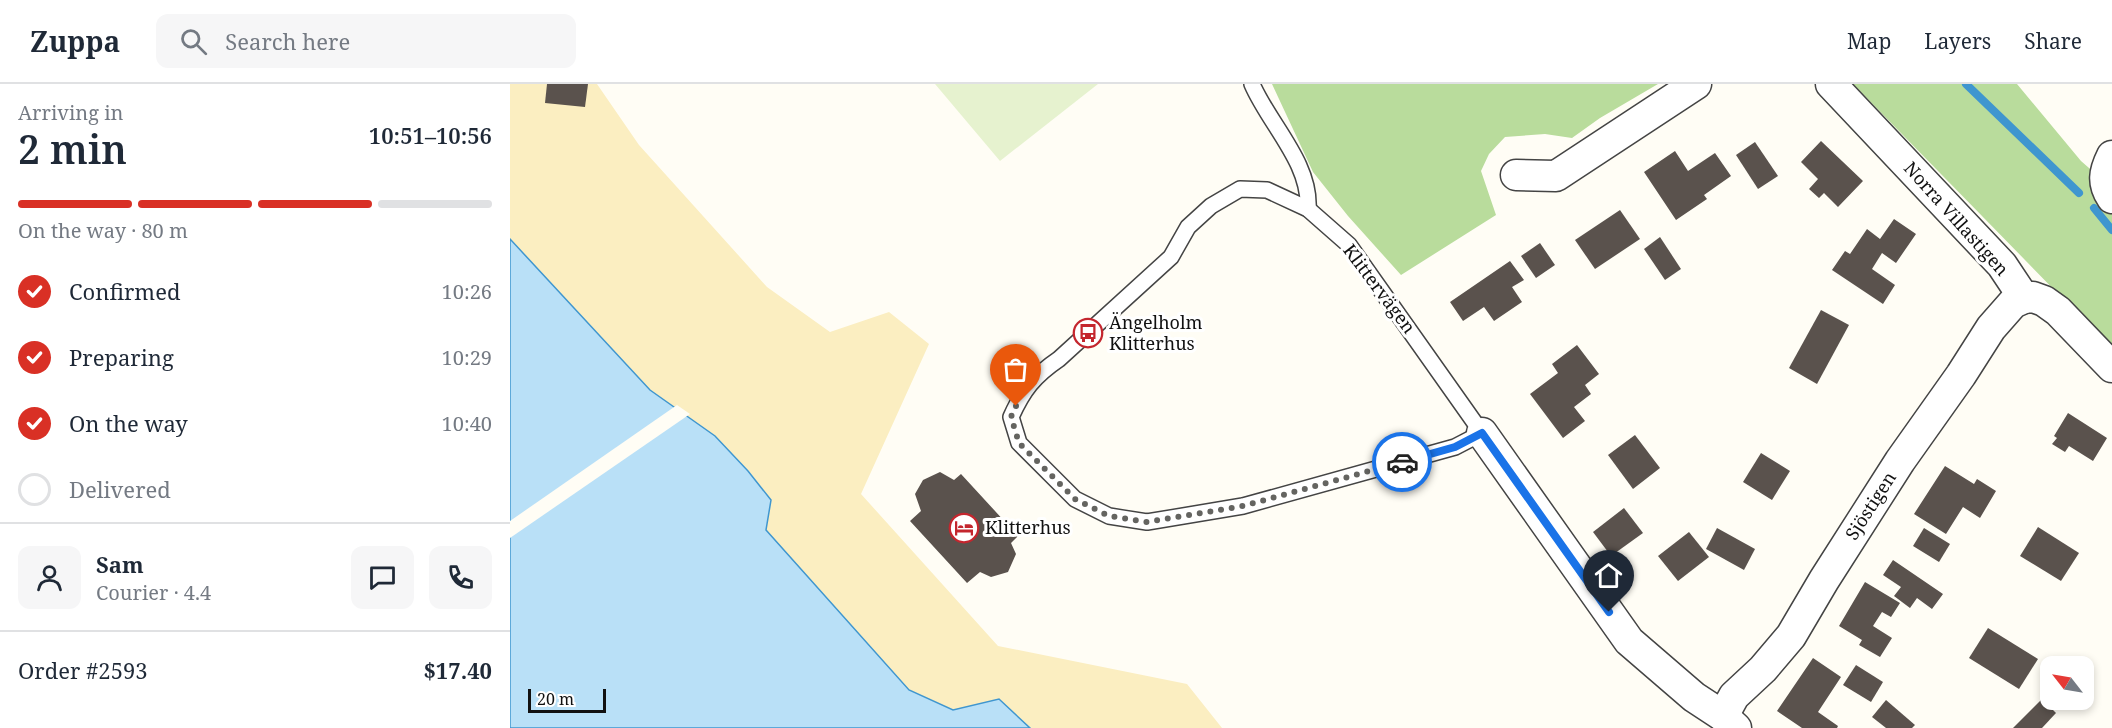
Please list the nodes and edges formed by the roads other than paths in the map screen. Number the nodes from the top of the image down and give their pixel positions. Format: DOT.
graph roads {
  1 [pos="1252,84"];
  2 [pos="1696,84"];
  3 [pos="1831,84"];
  4 [pos="1516,176"];
  5 [pos="1308,209"];
  6 [pos="2024,298"];
  7 [pos="2112,367"];
  8 [pos="1482,433"];
  9 [pos="1729,722"];
  1 -- 5 [label="lane"];
  2 -- 4 [label="street"];
  3 -- 6 [label="street, Norra Villastigen"];
  5 -- 8 [label="lane, Klittervägen"];
  5 -- 8 [label="lane, Klittervägen"];
  6 -- 7 [label="street"];
  6 -- 9 [label="street, Sjöstigen"];
  8 -- 9 [label="street, Klittervägen"];
}
